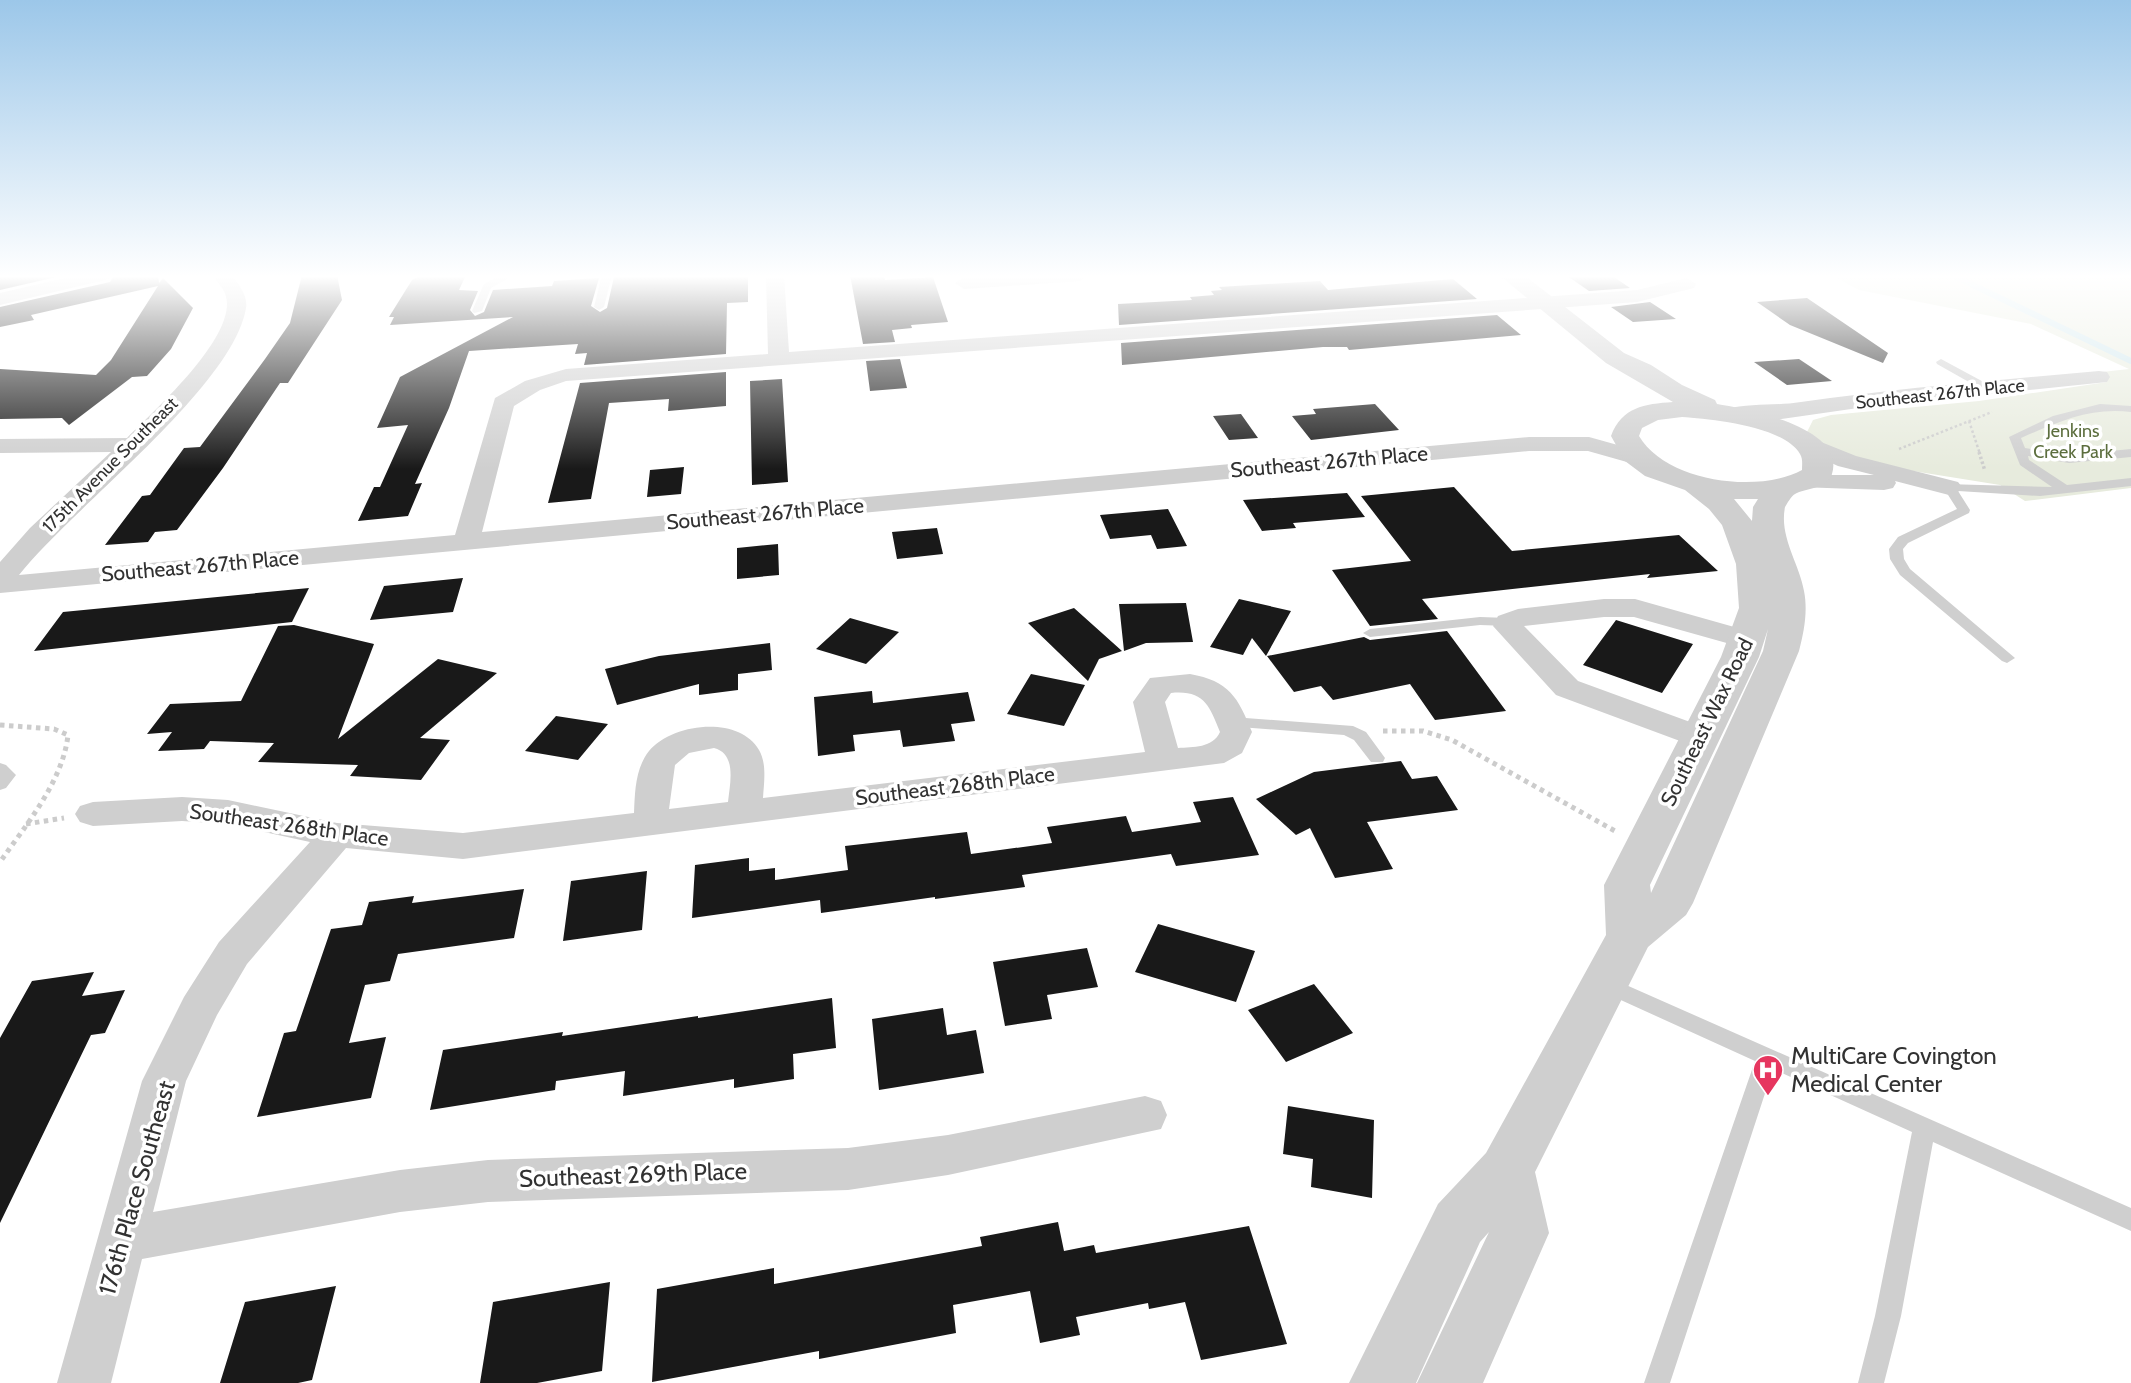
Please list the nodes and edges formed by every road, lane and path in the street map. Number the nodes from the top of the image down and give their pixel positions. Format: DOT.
graph roads {
  1 [pos="224,340"];
  2 [pos="778,340"];
  3 [pos="1046,340"];
  4 [pos="1592,340"];
  5 [pos="1615,358"];
  6 [pos="779,359"];
  7 [pos="1941,362"];
  8 [pos="2099,377"];
  9 [pos="1987,388"];
  10 [pos="1823,407"];
  11 [pos="2131,409"];
  12 [pos="1993,411"];
  13 [pos="1726,412"];
  14 [pos="1636,420"];
  15 [pos="1969,421"];
  16 [pos="1799,439"];
  17 [pos="1529,444"];
  18 [pos="134,445"];
  19 [pos="0,446"];
  20 [pos="2021,451"];
  21 [pos="2131,453"];
  22 [pos="1641,459"];
  23 [pos="1868,467"];
  24 [pos="1987,479"];
  25 [pos="1693,482"];
  26 [pos="2131,482"];
  27 [pos="1795,486"];
  28 [pos="1949,487"];
  29 [pos="2064,489"];
  30 [pos="467,541"];
  31 [pos="0,580"];
  32 [pos="0,585"];
  33 [pos="1508,622"];
  34 [pos="1370,633"];
  35 [pos="1748,640"];
  36 [pos="2007,658"];
  37 [pos="1232,722"];
  38 [pos="0,725"];
  39 [pos="1347,730"];
  40 [pos="1700,737"];
  41 [pos="1377,758"];
  42 [pos="1164,760"];
  43 [pos="0,769"];
  44 [pos="0,785"];
  45 [pos="746,811"];
  46 [pos="93,814"];
  47 [pos="651,823"];
  48 [pos="337,835"];
  49 [pos="1645,848"];
  50 [pos="0,862"];
  51 [pos="1630,935"];
  52 [pos="1606,984"];
  53 [pos="1767,1056"];
  54 [pos="1144,1115"];
  55 [pos="1924,1126"];
  56 [pos="1506,1171"];
  57 [pos="2131,1220"];
  58 [pos="121,1240"];
  59 [pos="84,1383"];
  60 [pos="1382,1383"];
  61 [pos="1450,1383"];
  62 [pos="1657,1383"];
  63 [pos="1871,1383"];
  1 -- 18 [label="street, 175th Avenue Southeast"];
  2 -- 6 [label="street"];
  3 -- 6 [label="street"];
  4 -- 5 [label="street"];
  5 -- 13 [label="street"];
  5 -- 14 [label="street"];
  6 -- 30 [label="street"];
  7 -- 9 [label="lane"];
  8 -- 9 [label="street, Southeast 267th Place"];
  9 -- 10 [label="street, Southeast 267th Place"];
  10 -- 13 [label="street, Southeast 267th Place"];
  10 -- 16 [label="street, Southeast 267th Place"];
  11 -- 20 [label="lane"];
  12 -- 15 [label="path"];
  13 -- 14 [label="street"];
  13 -- 16 [label="street"];
  14 -- 17 [label="street, Southeast 267th Place"];
  14 -- 22 [label="street"];
  15 -- 23 [label="path"];
  15 -- 24 [label="path"];
  16 -- 23 [label="street"];
  16 -- 27 [label="street, Southeast Wax Road"];
  17 -- 22 [label="street, Southeast 267th Place"];
  17 -- 30 [label="street, Southeast 267th Place"];
  18 -- 19 [label="street"];
  18 -- 31 [label="street, 175th Avenue Southeast"];
  20 -- 21 [label="lane"];
  20 -- 29 [label="lane"];
  22 -- 25 [label="street"];
  23 -- 28 [label="street"];
  25 -- 27 [label="street"];
  25 -- 35 [label="street, Southeast Wax Road"];
  26 -- 29 [label="lane"];
  27 -- 28 [label="street"];
  27 -- 51 [label="street, Southeast Wax Road"];
  28 -- 29 [label="lane"];
  28 -- 36 [label="lane"];
  30 -- 32 [label="street, Southeast 267th Place"];
  33 -- 34 [label="lane"];
  33 -- 35 [label="street"];
  33 -- 40 [label="street"];
  35 -- 40 [label="street, Southeast Wax Road"];
  37 -- 39 [label="lane"];
  37 -- 42 [label="street, Southeast 268th Place"];
  37 -- 42 [label="street"];
  38 -- 50 [label="path"];
  39 -- 41 [label="lane"];
  39 -- 49 [label="path"];
  40 -- 49 [label="street, Southeast Wax Road"];
  42 -- 45 [label="street, Southeast 268th Place"];
  43 -- 44 [label="lane"];
  45 -- 47 [label="street, Southeast 268th Place"];
  45 -- 47 [label="street"];
  46 -- 48 [label="street, Southeast 268th Place"];
  47 -- 48 [label="street, Southeast 268th Place"];
  48 -- 58 [label="street, 176th Place Southeast"];
  49 -- 51 [label="street, Southeast Wax Road"];
  51 -- 52 [label="street, Southeast Wax Road"];
  52 -- 53 [label="lane"];
  52 -- 56 [label="street, Southeast Wax Road"];
  53 -- 55 [label="lane"];
  53 -- 62 [label="lane"];
  54 -- 58 [label="street, Southeast 269th Place"];
  55 -- 57 [label="lane"];
  55 -- 63 [label="lane"];
  56 -- 60 [label="street, Southeast Wax Road"];
  56 -- 61 [label="street"];
  58 -- 59 [label="street, 176th Place Southeast"];
}
